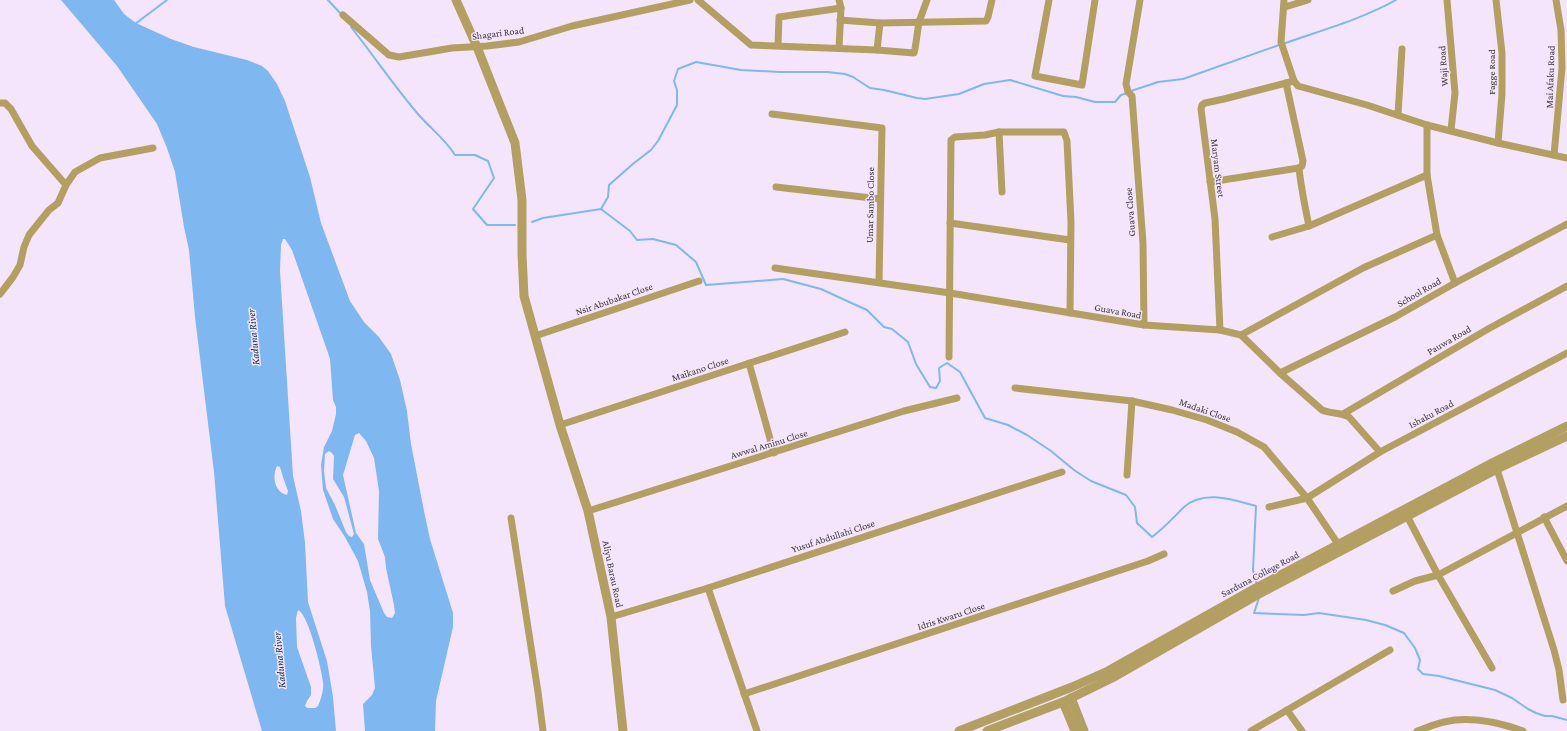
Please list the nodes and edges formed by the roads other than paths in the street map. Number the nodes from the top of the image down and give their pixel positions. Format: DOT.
graph roads {
  1 [pos="456,0"];
  2 [pos="690,0"];
  3 [pos="698,0"];
  4 [pos="926,0"];
  5 [pos="992,0"];
  6 [pos="1049,0"];
  7 [pos="1095,0"];
  8 [pos="1140,0"];
  9 [pos="1308,0"];
  10 [pos="1447,0"];
  11 [pos="1496,0"];
  12 [pos="1556,0"];
  13 [pos="1284,3"];
  14 [pos="840,4"];
  15 [pos="343,15"];
  16 [pos="840,20"];
  17 [pos="919,22"];
  18 [pos="880,23"];
  19 [pos="778,45"];
  20 [pos="477,47"];
  21 [pos="837,48"];
  22 [pos="1402,49"];
  23 [pos="877,50"];
  24 [pos="1294,81"];
  25 [pos="1286,83"];
  26 [pos="1564,83"];
  27 [pos="0,103"];
  28 [pos="772,114"];
  29 [pos="1398,116"];
  30 [pos="1427,125"];
  31 [pos="1452,130"];
  32 [pos="999,132"];
  33 [pos="1498,143"];
  34 [pos="153,148"];
  35 [pos="1554,155"];
  36 [pos="1567,158"];
  37 [pos="1299,168"];
  38 [pos="1427,175"];
  39 [pos="1210,182"];
  40 [pos="66,185"];
  41 [pos="776,187"];
  42 [pos="1002,192"];
  43 [pos="880,199"];
  44 [pos="950,223"];
  45 [pos="1567,224"];
  46 [pos="1309,226"];
  47 [pos="1437,235"];
  48 [pos="1272,237"];
  49 [pos="1070,240"];
  50 [pos="774,268"];
  51 [pos="699,280"];
  52 [pos="879,282"];
  53 [pos="1455,283"];
  54 [pos="1567,286"];
  55 [pos="950,293"];
  56 [pos="0,294"];
  57 [pos="1070,312"];
  58 [pos="1144,326"];
  59 [pos="1220,330"];
  60 [pos="845,332"];
  61 [pos="1241,335"];
  62 [pos="535,336"];
  63 [pos="1567,353"];
  64 [pos="949,357"];
  65 [pos="750,363"];
  66 [pos="1280,373"];
  67 [pos="1015,388"];
  68 [pos="957,398"];
  69 [pos="1132,401"];
  70 [pos="1343,414"];
  71 [pos="560,425"];
  72 [pos="1567,426"];
  73 [pos="1567,436"];
  74 [pos="1380,452"];
  75 [pos="774,453"];
  76 [pos="1496,465"];
  77 [pos="1062,472"];
  78 [pos="1127,476"];
  79 [pos="1307,498"];
  80 [pos="1269,506"];
  81 [pos="1567,506"];
  82 [pos="588,511"];
  83 [pos="1407,516"];
  84 [pos="1544,517"];
  85 [pos="511,518"];
  86 [pos="1517,532"];
  87 [pos="1338,544"];
  88 [pos="1164,554"];
  89 [pos="1567,561"];
  90 [pos="1438,575"];
  91 [pos="1266,586"];
  92 [pos="708,588"];
  93 [pos="1393,591"];
  94 [pos="1256,592"];
  95 [pos="610,617"];
  96 [pos="1390,650"];
  97 [pos="1492,668"];
  98 [pos="744,694"];
  99 [pos="1067,700"];
  100 [pos="1563,700"];
  101 [pos="1287,710"];
  102 [pos="543,731"];
  103 [pos="624,731"];
  104 [pos="756,731"];
  105 [pos="959,731"];
  106 [pos="987,731"];
  107 [pos="1075,731"];
  108 [pos="1084,731"];
  109 [pos="1251,731"];
  110 [pos="1302,731"];
  111 [pos="1417,731"];
  112 [pos="1522,731"];
  1 -- 20 [label="street, Aliyu Barau Road"];
  2 -- 20 [label="street, Shagari Road"];
  3 -- 19 [label="street"];
  4 -- 17 [label="street"];
  5 -- 17 [label="street"];
  6 -- 7 [label="street"];
  8 -- 58 [label="street, Guava Close"];
  9 -- 13 [label="street"];
  10 -- 31 [label="street, Waji Road"];
  11 -- 33 [label="street, Fagge Road"];
  12 -- 26 [label="street, Mai Afaku Road"];
  13 -- 24 [label="street"];
  14 -- 16 [label="street"];
  14 -- 19 [label="street"];
  15 -- 20 [label="street, Shagari Road"];
  16 -- 18 [label="street"];
  16 -- 21 [label="street"];
  17 -- 18 [label="street"];
  17 -- 23 [label="street"];
  18 -- 23 [label="street"];
  19 -- 21 [label="street"];
  20 -- 62 [label="street, Aliyu Barau Road"];
  21 -- 23 [label="street"];
  22 -- 29 [label="street"];
  24 -- 25 [label="street, Maryam Street"];
  24 -- 29 [label="street"];
  25 -- 37 [label="street"];
  25 -- 39 [label="street, Maryam Street"];
  26 -- 35 [label="street, Mai Afaku Road"];
  27 -- 40 [label="street"];
  28 -- 43 [label="street, Umar Sambo Close"];
  29 -- 30 [label="street"];
  30 -- 31 [label="street"];
  30 -- 38 [label="street"];
  31 -- 33 [label="street"];
  32 -- 42 [label="street"];
  32 -- 44 [label="street"];
  32 -- 49 [label="street"];
  33 -- 35 [label="street"];
  34 -- 40 [label="street"];
  35 -- 36 [label="street"];
  37 -- 39 [label="street"];
  37 -- 46 [label="street"];
  38 -- 46 [label="street"];
  38 -- 47 [label="street"];
  39 -- 59 [label="street, Maryam Street"];
  40 -- 56 [label="street"];
  41 -- 43 [label="street"];
  43 -- 52 [label="street, Umar Sambo Close"];
  44 -- 49 [label="street"];
  44 -- 55 [label="street"];
  45 -- 53 [label="street, School Road"];
  46 -- 48 [label="street"];
  47 -- 53 [label="street"];
  47 -- 61 [label="street"];
  49 -- 57 [label="street"];
  50 -- 52 [label="street, Guava Road"];
  51 -- 62 [label="street, Nsir Abubakar Close"];
  52 -- 55 [label="street, Guava Road"];
  53 -- 66 [label="street, School Road"];
  54 -- 70 [label="street, Pauwa Road"];
  55 -- 57 [label="street, Guava Road"];
  55 -- 64 [label="street"];
  57 -- 58 [label="street, Guava Road"];
  58 -- 59 [label="street, Guava Road"];
  59 -- 61 [label="street, Guava Road"];
  60 -- 65 [label="street, Maikano Close"];
  61 -- 66 [label="street"];
  62 -- 71 [label="street, Aliyu Barau Road"];
  63 -- 74 [label="street, Ishaku Road"];
  65 -- 71 [label="street, Maikano Close"];
  65 -- 75 [label="street"];
  66 -- 70 [label="street"];
  67 -- 69 [label="street, Madaki Close"];
  68 -- 75 [label="street, Awwal Aminu Close"];
  69 -- 78 [label="street"];
  69 -- 79 [label="street, Madaki Close"];
  70 -- 74 [label="street"];
  71 -- 82 [label="street, Aliyu Barau Road"];
  72 -- 76 [label="street, Sarduna College Road"];
  73 -- 76 [label="street, Sarduna College Road"];
  74 -- 79 [label="street, Ishaku Road"];
  75 -- 82 [label="street, Awwal Aminu Close"];
  76 -- 83 [label="street, Sarduna College Road"];
  76 -- 86 [label="street"];
  76 -- 87 [label="street, Sarduna College Road"];
  77 -- 92 [label="street, Yusuf Abdullahi Close"];
  79 -- 80 [label="street"];
  79 -- 87 [label="street, Madaki Close"];
  81 -- 84 [label="street"];
  82 -- 95 [label="street, Aliyu Barau Road"];
  83 -- 90 [label="street"];
  83 -- 91 [label="street, Sarduna College Road"];
  84 -- 86 [label="street"];
  84 -- 89 [label="street"];
  85 -- 102 [label="street"];
  86 -- 90 [label="street"];
  86 -- 100 [label="street"];
  87 -- 91 [label="street, Sarduna College Road"];
  88 -- 98 [label="street, Idris Kwaru Close"];
  90 -- 93 [label="street"];
  90 -- 97 [label="street"];
  91 -- 94 [label="street, Sarduna College Road"];
  92 -- 95 [label="street, Yusuf Abdullahi Close"];
  92 -- 98 [label="street"];
  94 -- 99 [label="street, Sarduna College Road"];
  94 -- 105 [label="street, Sarduna College Road"];
  95 -- 103 [label="street, Aliyu Barau Road"];
  96 -- 101 [label="street"];
  98 -- 104 [label="street"];
  99 -- 106 [label="street, Sarduna College Road"];
  99 -- 107 [label="street"];
  99 -- 108 [label="street"];
  101 -- 109 [label="street"];
  101 -- 110 [label="street"];
  111 -- 112 [label="street"];
}
